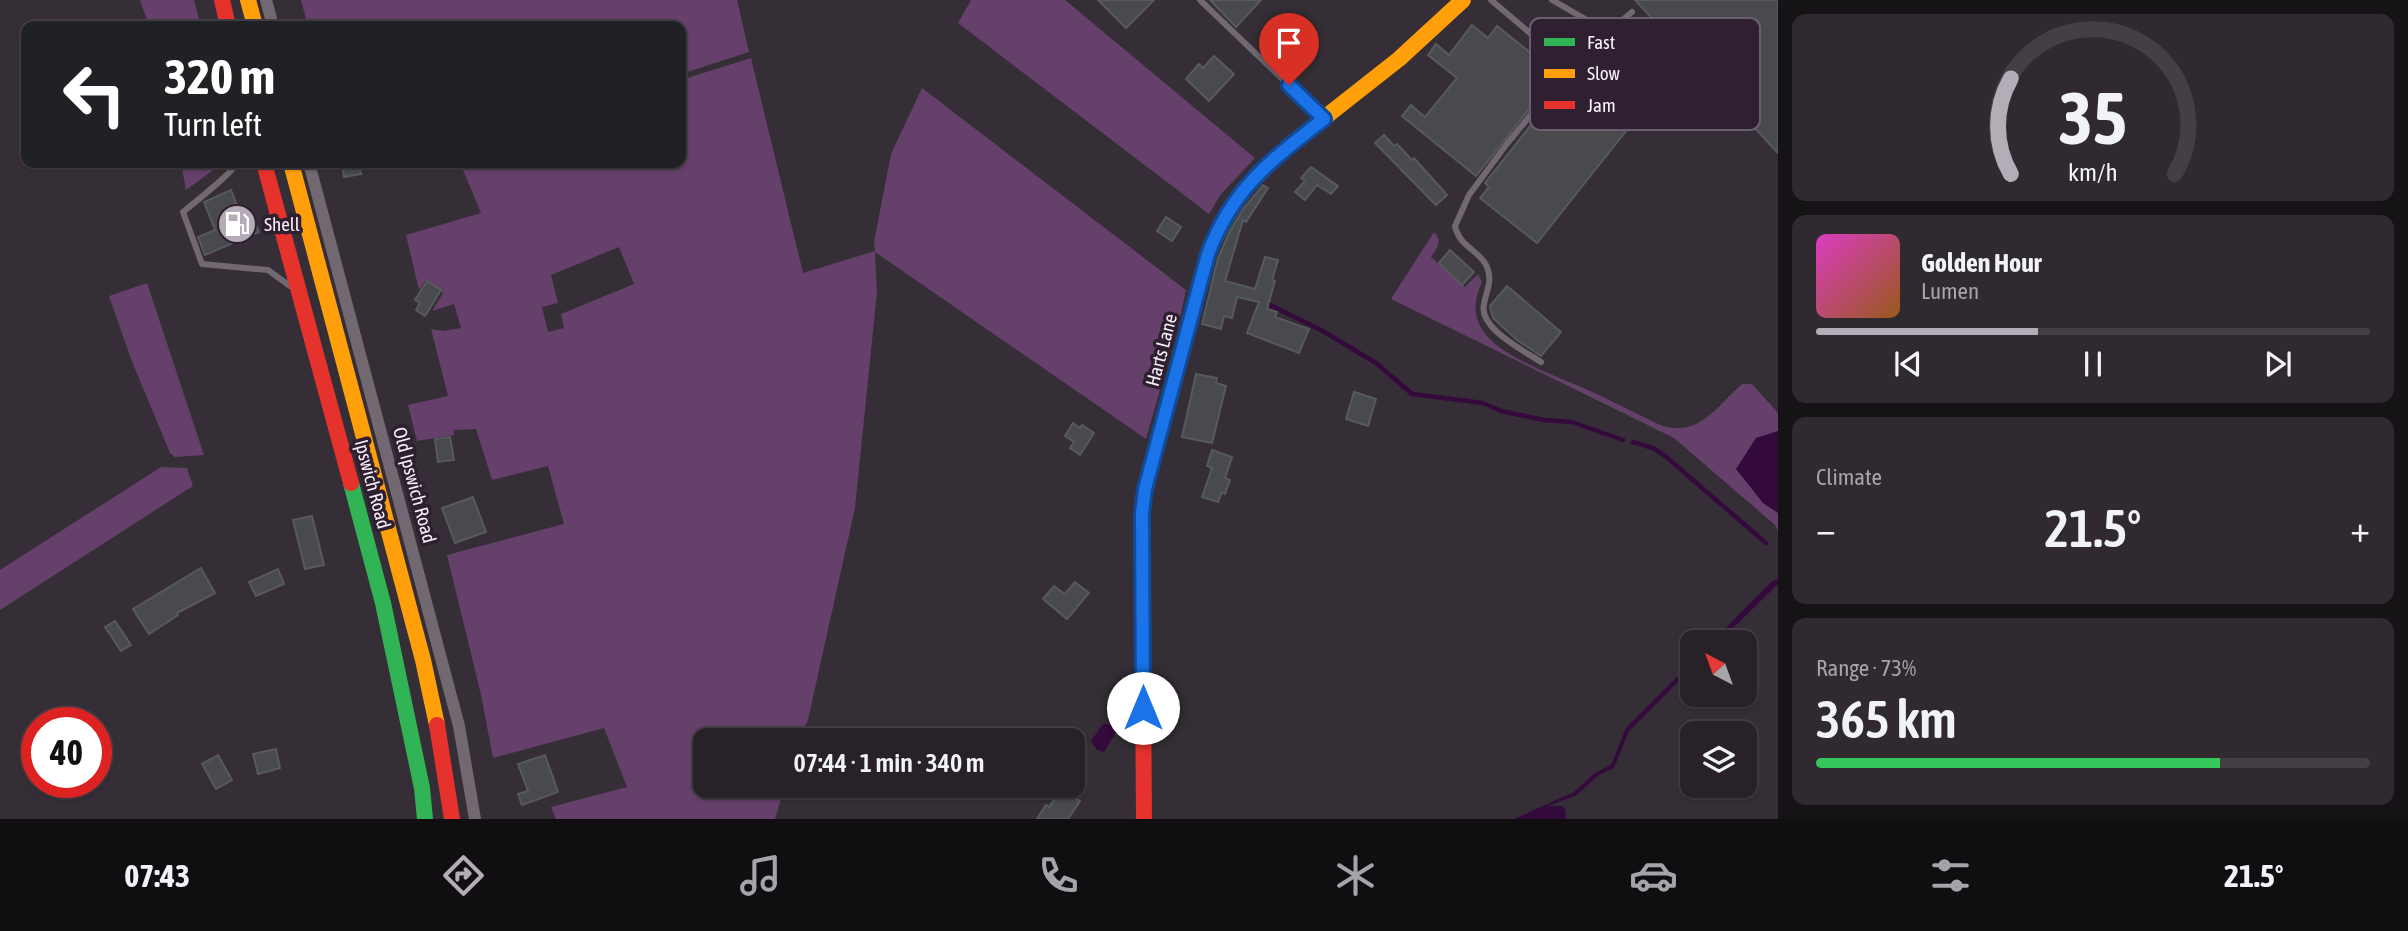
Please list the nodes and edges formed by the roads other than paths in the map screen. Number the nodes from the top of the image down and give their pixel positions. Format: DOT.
graph roads {
  1 [pos="222,0"];
  2 [pos="248,0"];
  3 [pos="266,0"];
  4 [pos="1200,0"];
  5 [pos="1463,0"];
  6 [pos="1491,0"];
  7 [pos="1552,0"];
  8 [pos="1632,12"];
  9 [pos="1582,18"];
  10 [pos="1625,18"];
  11 [pos="227,21"];
  12 [pos="254,21"];
  13 [pos="272,21"];
  14 [pos="1530,33"];
  15 [pos="1530,116"];
  16 [pos="1324,119"];
  17 [pos="234,168"];
  18 [pos="265,168"];
  19 [pos="292,168"];
  20 [pos="310,168"];
  21 [pos="299,294"];
  22 [pos="1541,362"];
  23 [pos="452,815"];
  24 [pos="425,819"];
  25 [pos="475,819"];
  26 [pos="1144,819"];
  1 -- 11 [label="main road"];
  2 -- 12 [label="main road"];
  3 -- 13 [label="street"];
  4 -- 16 [label="lane"];
  5 -- 16 [label="main road, Harts Lane"];
  6 -- 14 [label="lane"];
  7 -- 9 [label="lane"];
  8 -- 10 [label="lane"];
  15 -- 22 [label="lane"];
  16 -- 26 [label="main road, Harts Lane"];
  17 -- 21 [label="lane"];
  18 -- 21 [label="main road, Ipswich Road"];
  19 -- 23 [label="main road, Ipswich Road"];
  20 -- 25 [label="street, Old Ipswich Road"];
  21 -- 24 [label="main road, Ipswich Road"];
}
